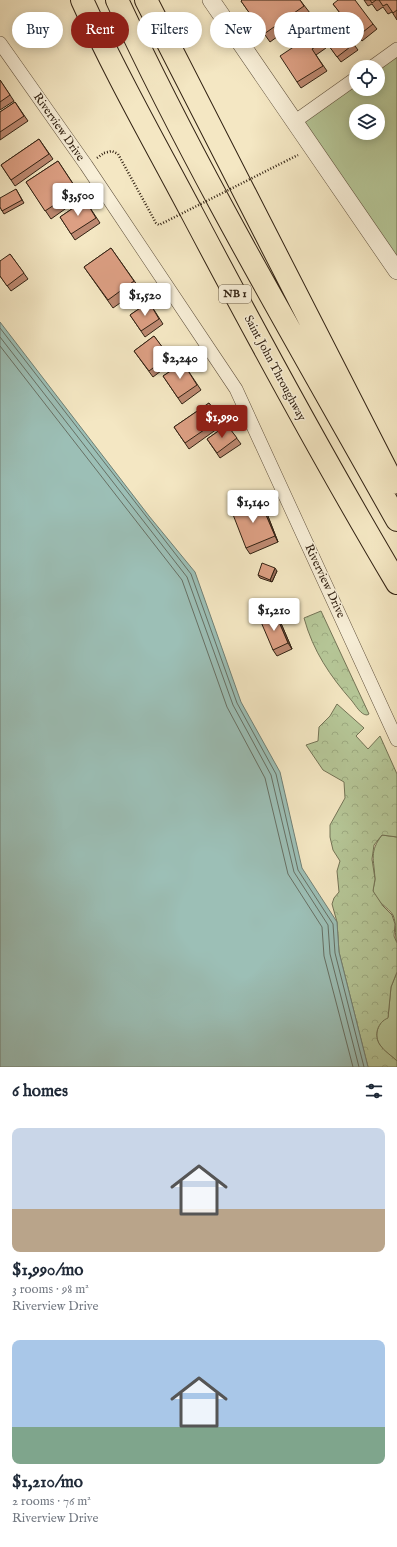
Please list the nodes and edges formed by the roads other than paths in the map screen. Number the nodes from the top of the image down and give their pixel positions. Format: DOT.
graph roads {
  1 [pos="117,0"];
  2 [pos="146,0"];
  3 [pos="211,0"];
  4 [pos="83,3"];
  5 [pos="0,43"];
  6 [pos="397,49"];
  7 [pos="382,60"];
  8 [pos="349,83"];
  9 [pos="294,122"];
  10 [pos="397,271"];
  11 [pos="397,492"];
  12 [pos="397,520"];
  13 [pos="397,583"];
  14 [pos="397,740"];
  1 -- 12 [label="highway, NB 1"];
  2 -- 11 [label="highway"];
  3 -- 9 [label="street"];
  4 -- 13 [label="highway, Saint John Throughway / NB 1"];
  5 -- 14 [label="street, Riverview Drive"];
  6 -- 7 [label="street"];
  8 -- 9 [label="street"];
  9 -- 10 [label="street"];
}
